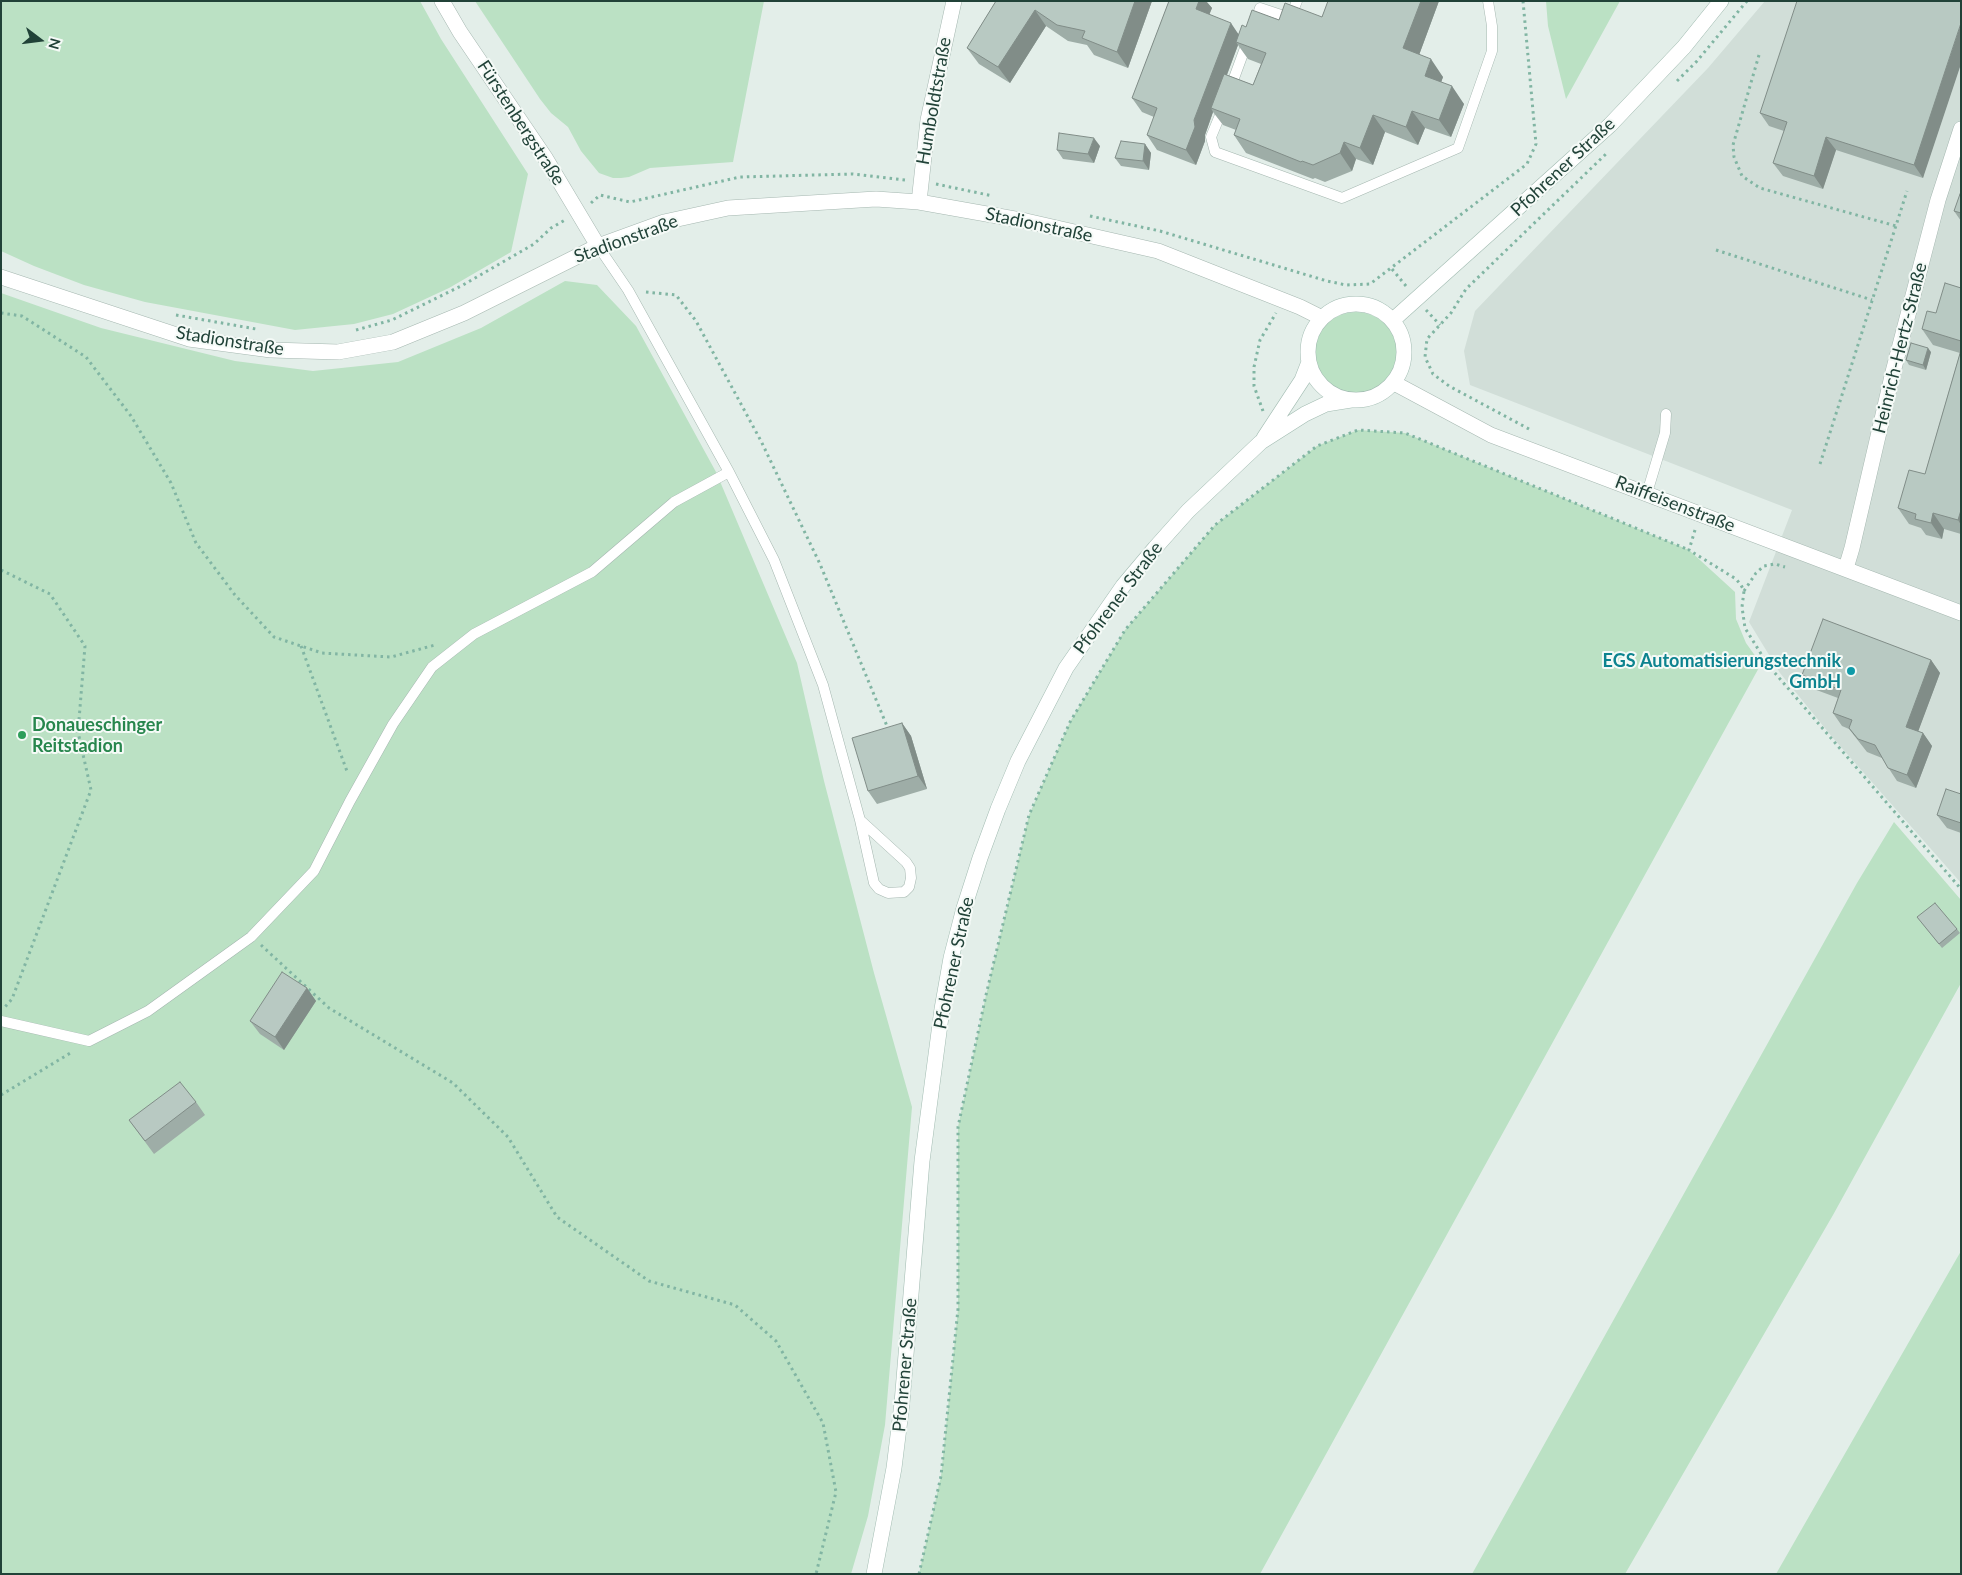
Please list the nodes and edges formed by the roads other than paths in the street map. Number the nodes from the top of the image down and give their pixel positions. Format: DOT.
graph roads {
  1 [pos="442,1"];
  2 [pos="954,1"];
  3 [pos="1297,1"];
  4 [pos="1488,1"];
  5 [pos="1721,1"];
  6 [pos="1961,129"];
  7 [pos="919,202"];
  8 [pos="598,246"];
  9 [pos="1,277"];
  10 [pos="1322,318"];
  11 [pos="1393,320"];
  12 [pos="1309,362"];
  13 [pos="1394,383"];
  14 [pos="1351,400"];
  15 [pos="1666,414"];
  16 [pos="1261,442"];
  17 [pos="729,472"];
  18 [pos="1648,493"];
  19 [pos="1846,568"];
  20 [pos="1961,613"];
  21 [pos="860,820"];
  22 [pos="1,1020"];
  23 [pos="874,1574"];
  1 -- 8 [label="street, Fürstenbergstraße"];
  2 -- 7 [label="street, Humboldtstraße"];
  3 -- 4 [label="lane"];
  5 -- 11 [label="street, Pfohrener Straße"];
  6 -- 19 [label="street, Heinrich-Hertz-Straße"];
  7 -- 8 [label="street, Stadionstraße"];
  7 -- 10 [label="street, Stadionstraße"];
  8 -- 9 [label="street, Stadionstraße"];
  8 -- 17 [label="lane"];
  10 -- 11 [label="street"];
  10 -- 12 [label="street"];
  11 -- 13 [label="street"];
  12 -- 14 [label="street"];
  12 -- 16 [label="street, Pfohrener Straße"];
  13 -- 14 [label="street"];
  13 -- 18 [label="street, Raiffeisenstraße"];
  14 -- 16 [label="street, Pfohrener Straße"];
  15 -- 18 [label="lane"];
  16 -- 23 [label="street, Pfohrener Straße"];
  17 -- 21 [label="lane"];
  17 -- 22 [label="lane"];
  18 -- 19 [label="street, Raiffeisenstraße"];
  19 -- 20 [label="street, Raiffeisenstraße"];
  21 -- 21 [label="lane"];
}
